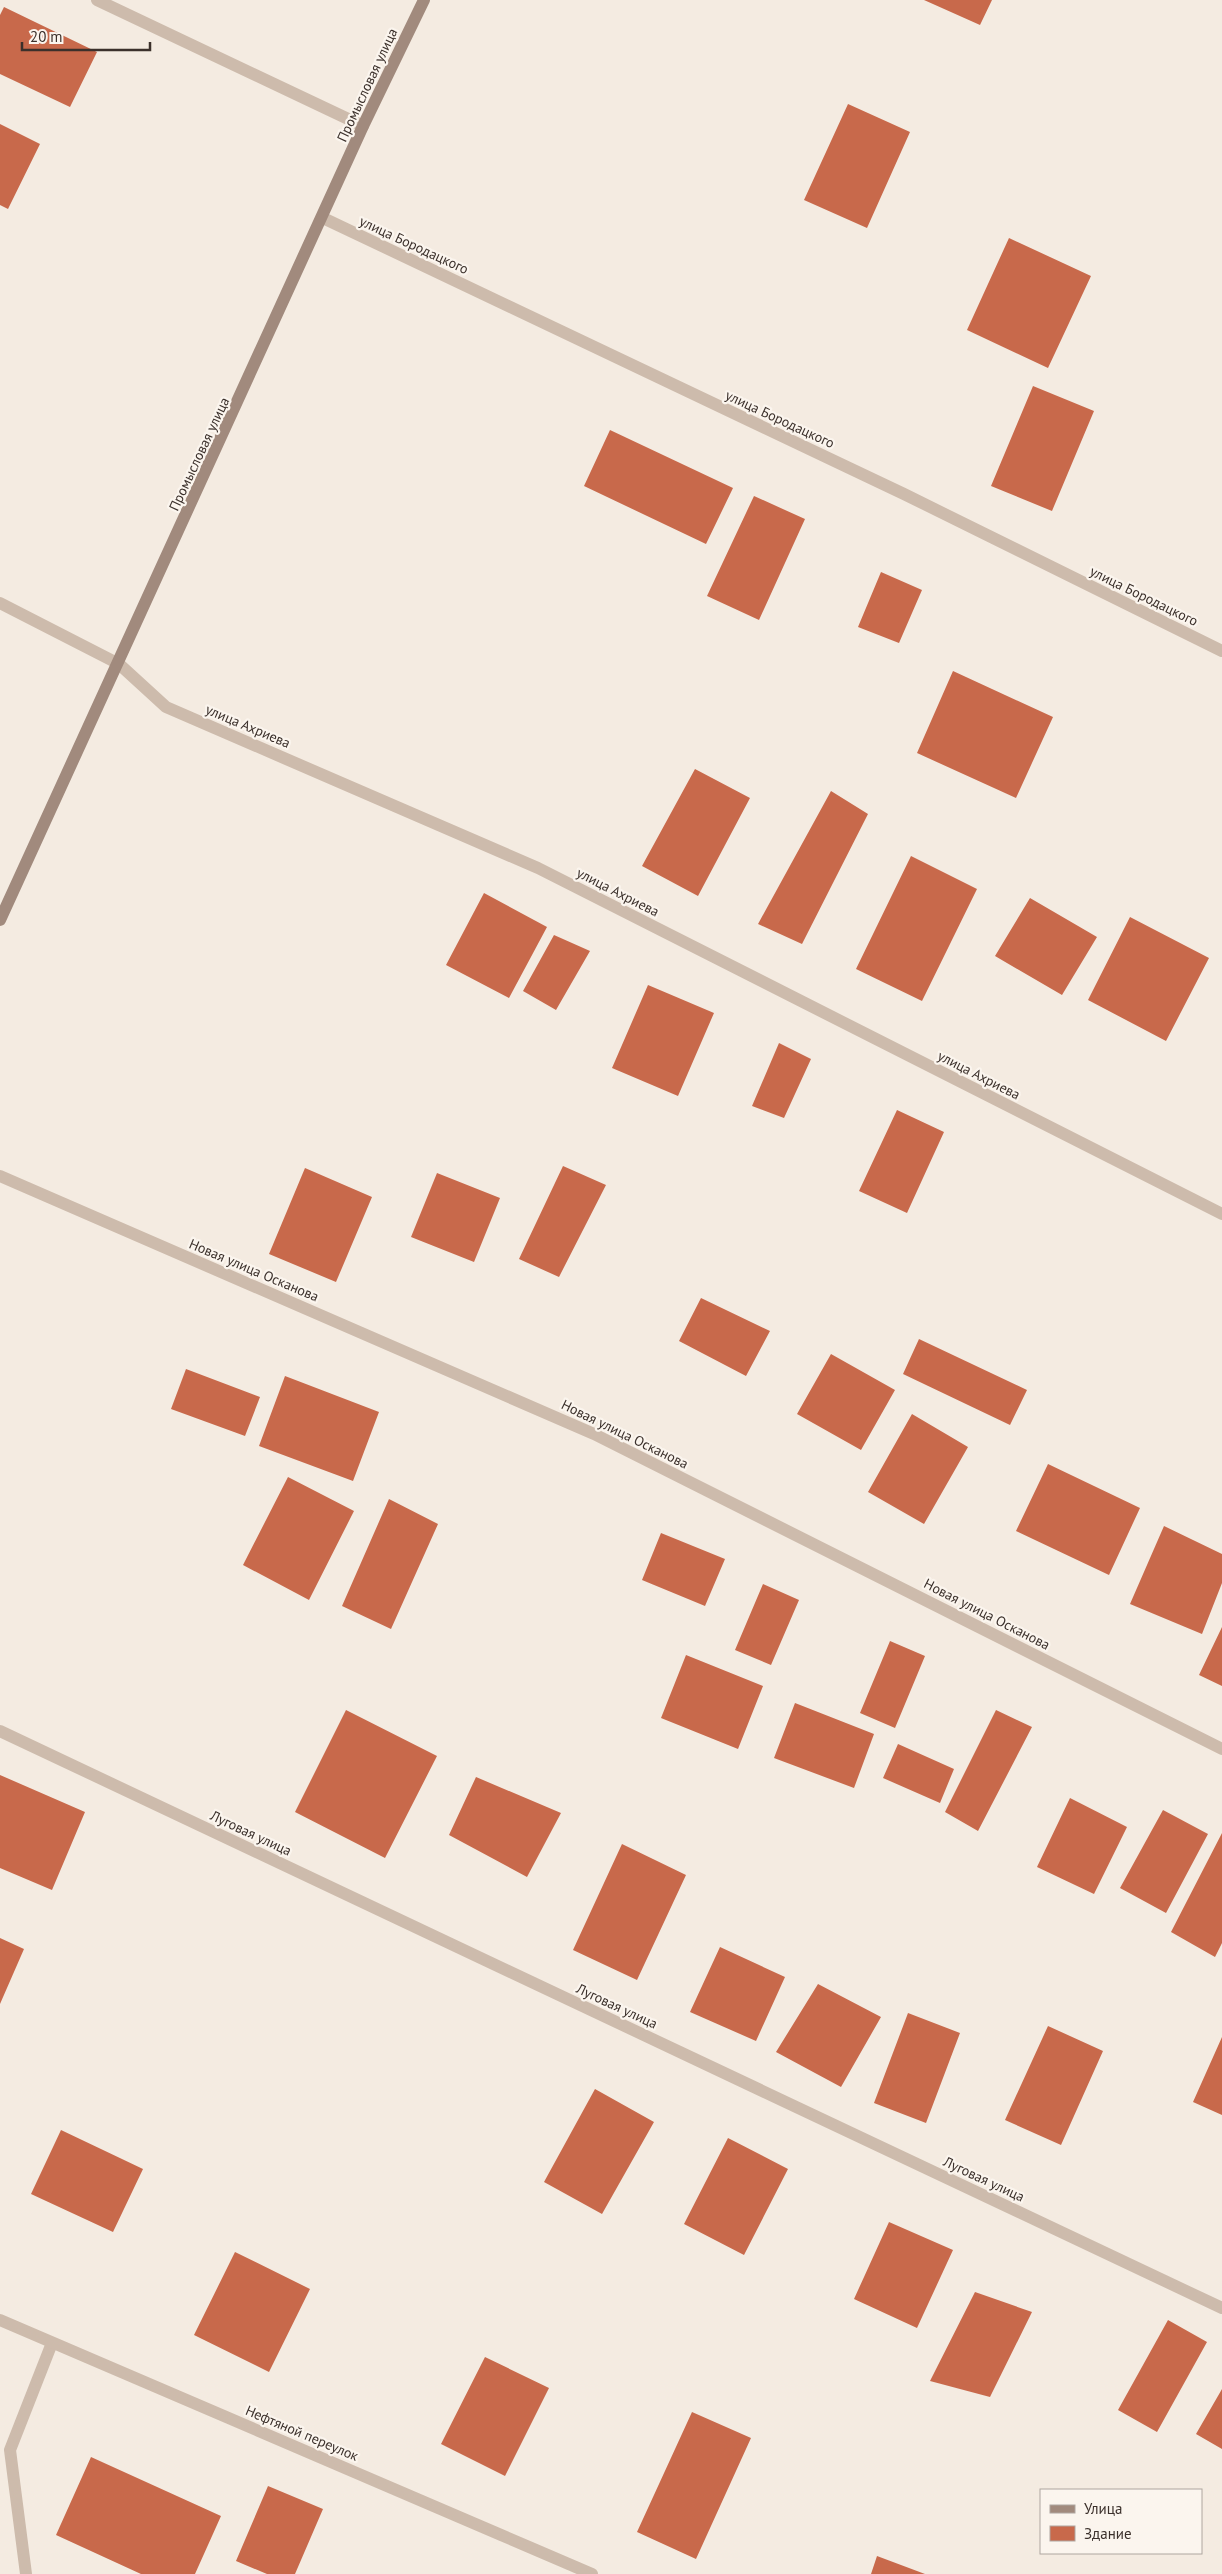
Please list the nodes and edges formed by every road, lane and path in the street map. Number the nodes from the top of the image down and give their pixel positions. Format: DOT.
graph roads {
  1 [pos="97,0"];
  2 [pos="424,0"];
  3 [pos="364,126"];
  4 [pos="323,218"];
  5 [pos="0,603"];
  6 [pos="1222,651"];
  7 [pos="119,664"];
  8 [pos="0,920"];
  9 [pos="0,1176"];
  10 [pos="1222,1214"];
  11 [pos="0,1731"];
  12 [pos="1222,1749"];
  13 [pos="1222,2308"];
  14 [pos="0,2320"];
  15 [pos="52,2343"];
  16 [pos="26,2574"];
  17 [pos="592,2574"];
  1 -- 3 [label="street"];
  2 -- 3 [label="street, Промысловая улица"];
  3 -- 4 [label="street, Промысловая улица"];
  4 -- 6 [label="street, улица Бородацкого"];
  4 -- 7 [label="street, Промысловая улица"];
  5 -- 7 [label="street, улица Ахриева"];
  7 -- 8 [label="street, Промысловая улица"];
  7 -- 10 [label="street, улица Ахриева"];
  9 -- 12 [label="street, Новая улица Осканова"];
  11 -- 13 [label="street, Луговая улица"];
  14 -- 15 [label="street, Нефтяной переулок"];
  15 -- 16 [label="street"];
  15 -- 17 [label="street, Нефтяной переулок"];
}
